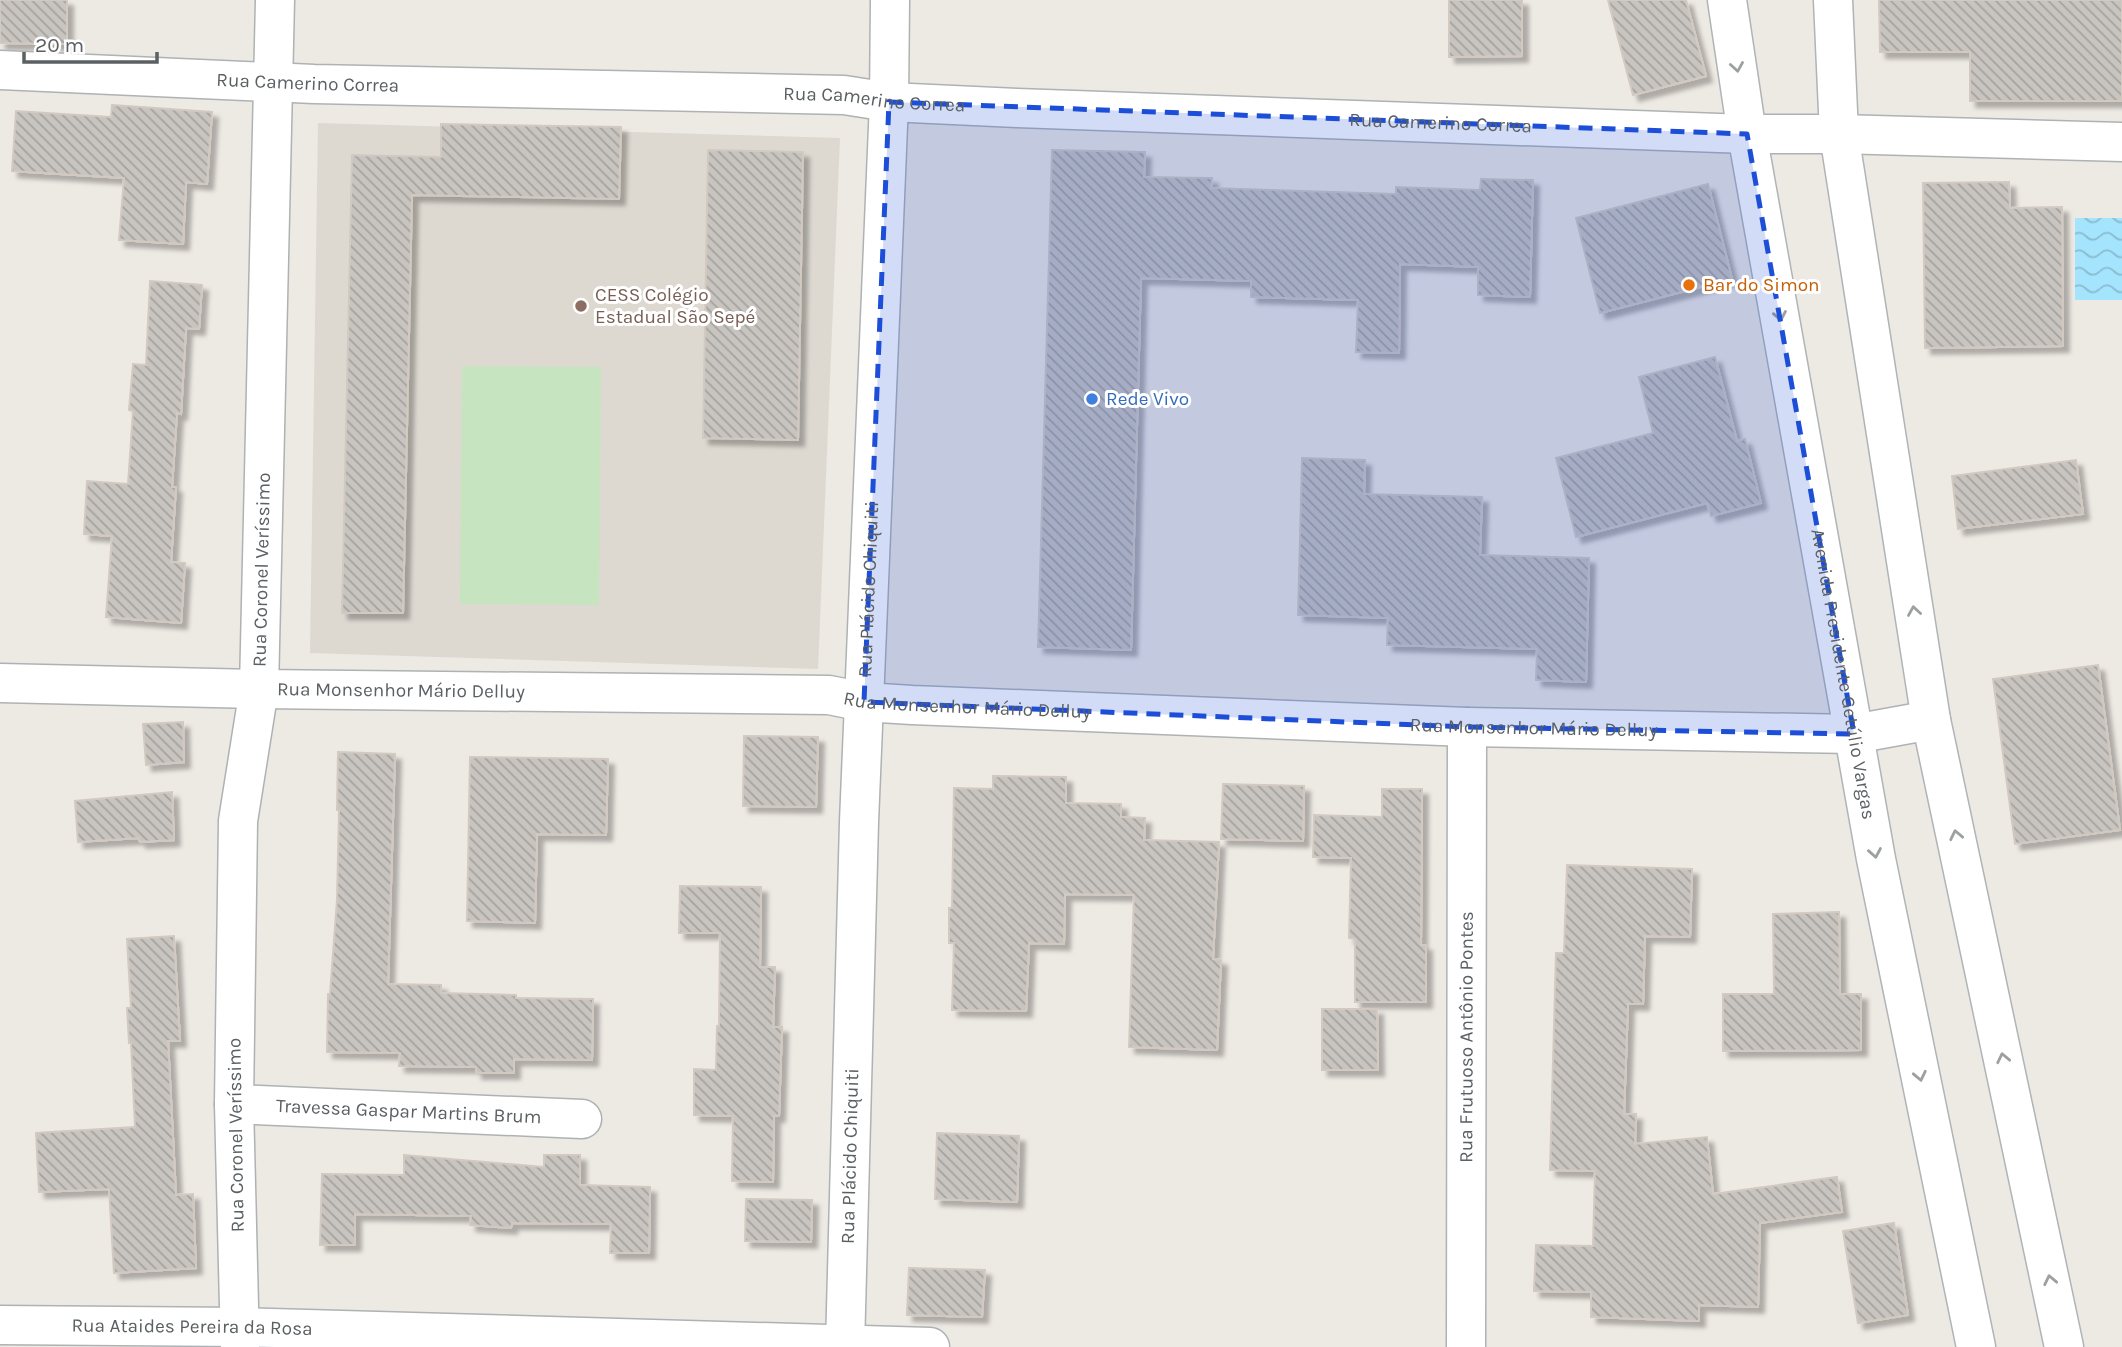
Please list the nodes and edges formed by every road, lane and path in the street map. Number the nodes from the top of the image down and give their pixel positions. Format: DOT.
graph roads {
  1 [pos="275,0"];
  2 [pos="890,0"];
  3 [pos="1727,0"];
  4 [pos="1833,0"];
  5 [pos="0,70"];
  6 [pos="272,83"];
  7 [pos="889,102"];
  8 [pos="1747,134"];
  9 [pos="1839,134"];
  10 [pos="2122,142"];
  11 [pos="0,683"];
  12 [pos="259,689"];
  13 [pos="864,702"];
  14 [pos="1931,720"];
  15 [pos="1467,727"];
  16 [pos="1854,734"];
  17 [pos="234,1104"];
  18 [pos="582,1119"];
  19 [pos="0,1325"];
  20 [pos="240,1337"];
  21 [pos="845,1346"];
  22 [pos="930,1347"];
  23 [pos="1466,1347"];
  24 [pos="1976,1347"];
  25 [pos="2064,1347"];
  1 -- 6 [label="street, Rua Coronel Veríssimo"];
  2 -- 7 [label="street, Rua Plácido Chiquiti"];
  3 -- 8 [label="street, Avenida Presidente Getúlio Vargas, one-way"];
  4 -- 9 [label="street"];
  5 -- 6 [label="street, Rua Camerino Correa"];
  6 -- 7 [label="street, Rua Camerino Correa"];
  6 -- 12 [label="street, Rua Coronel Veríssimo"];
  7 -- 8 [label="street, Rua Camerino Correa"];
  7 -- 13 [label="street, Rua Plácido Chiquiti"];
  8 -- 9 [label="street, Rua Camerino Correa"];
  8 -- 16 [label="street, Avenida Presidente Getúlio Vargas, one-way"];
  9 -- 10 [label="street, Rua Camerino Correa"];
  14 -- 9 [label="street, one-way"];
  11 -- 12 [label="street, Rua Monsenhor Mário Delluy"];
  12 -- 13 [label="street, Rua Monsenhor Mário Delluy"];
  12 -- 17 [label="street, Rua Coronel Veríssimo"];
  13 -- 15 [label="street, Rua Monsenhor Mário Delluy"];
  13 -- 21 [label="street, Rua Plácido Chiquiti"];
  14 -- 16 [label="street, Rua Monsenhor Mário Delluy"];
  25 -- 14 [label="street, one-way"];
  15 -- 16 [label="street, Rua Monsenhor Mário Delluy"];
  15 -- 23 [label="street, Rua Frutuoso Antônio Pontes"];
  16 -- 24 [label="street, Avenida Presidente Getúlio Vargas, one-way"];
  17 -- 18 [label="street, Travessa Gaspar Martins Brum"];
  17 -- 20 [label="street, Rua Coronel Veríssimo"];
  19 -- 20 [label="street, Rua Ataides Pereira da Rosa"];
  20 -- 21 [label="street, Rua Ataides Pereira da Rosa"];
  21 -- 22 [label="street, Rua Ataides Pereira da Rosa"];
}
